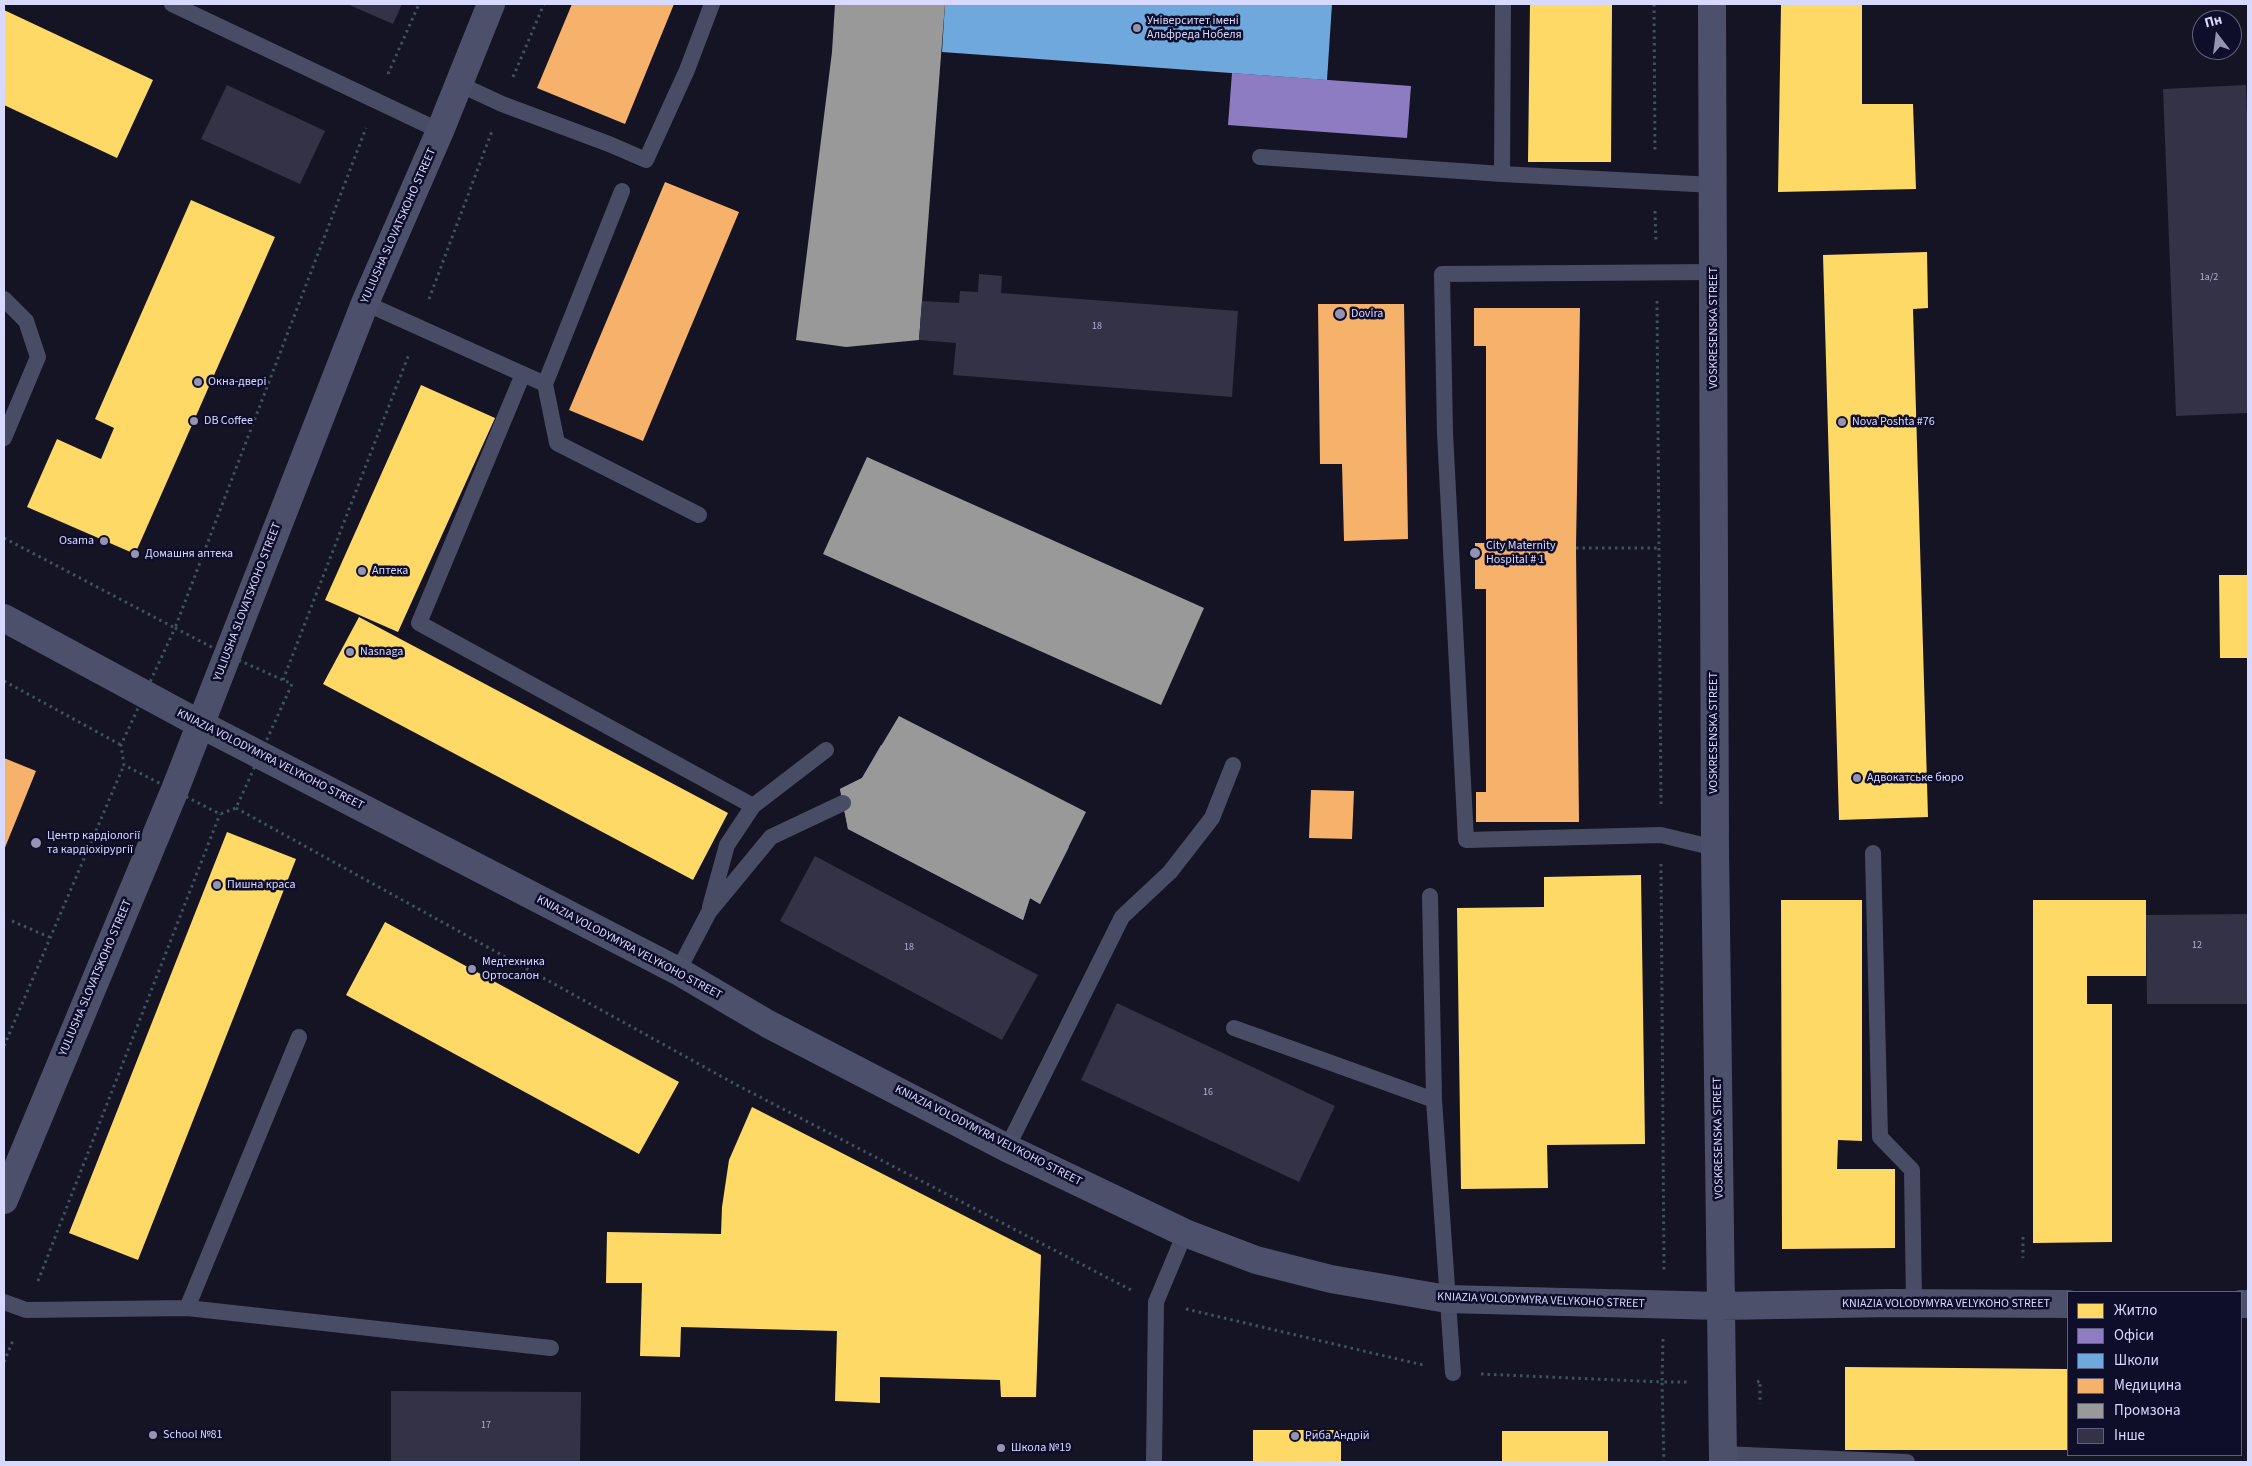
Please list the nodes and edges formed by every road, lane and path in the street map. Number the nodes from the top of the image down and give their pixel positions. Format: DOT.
graph roads {
  1 [pos="172,4"];
  2 [pos="419,4"];
  3 [pos="491,4"];
  4 [pos="712,4"];
  5 [pos="1503,4"];
  6 [pos="1654,4"];
  7 [pos="1712,4"];
  8 [pos="459,84"];
  9 [pos="376,101"];
  10 [pos="440,131"];
  11 [pos="1260,157"];
  12 [pos="1502,174"];
  13 [pos="1655,182"];
  14 [pos="1714,185"];
  15 [pos="622,190"];
  16 [pos="1713,272"];
  17 [pos="1657,274"];
  18 [pos="4,299"];
  19 [pos="365,303"];
  20 [pos="523,374"];
  21 [pos="545,384"];
  22 [pos="4,438"];
  23 [pos="699,515"];
  24 [pos="4,538"];
  25 [pos="1576,548"];
  26 [pos="1660,548"];
  27 [pos="4,618"];
  28 [pos="4,681"];
  29 [pos="200,724"];
  30 [pos="121,745"];
  31 [pos="826,750"];
  32 [pos="1233,764"];
  33 [pos="124,765"];
  34 [pos="843,803"];
  35 [pos="753,806"];
  36 [pos="236,808"];
  37 [pos="220,814"];
  38 [pos="1661,835"];
  39 [pos="1715,848"];
  40 [pos="1872,853"];
  41 [pos="1430,896"];
  42 [pos="709,912"];
  43 [pos="12,921"];
  44 [pos="49,937"];
  45 [pos="678,971"];
  46 [pos="1234,1028"];
  47 [pos="299,1037"];
  48 [pos="4,1046"];
  49 [pos="1434,1100"];
  50 [pos="1007,1148"];
  51 [pos="4,1200"];
  52 [pos="1185,1233"];
  53 [pos="2023,1236"];
  54 [pos="2023,1258"];
  55 [pos="1447,1299"];
  56 [pos="4,1302"];
  57 [pos="1156,1302"];
  58 [pos="1914,1304"];
  59 [pos="2067,1304"];
  60 [pos="1664,1305"];
  61 [pos="1721,1306"];
  62 [pos="187,1308"];
  63 [pos="26,1310"];
  64 [pos="551,1348"];
  65 [pos="4,1362"];
  66 [pos="1453,1372"];
  67 [pos="1662,1382"];
  68 [pos="1723,1458"];
  69 [pos="1154,1462"];
  70 [pos="1664,1462"];
  71 [pos="1907,1462"];
  1 -- 9 [label="lane"];
  2 -- 9 [label="path"];
  3 -- 8 [label="main road, YULIUSHA SLOVATSKOHO STREET"];
  4 -- 8 [label="lane"];
  5 -- 12 [label="lane"];
  6 -- 13 [label="path"];
  7 -- 14 [label="main road, VOSKRESENSKA STREET"];
  8 -- 10 [label="main road, YULIUSHA SLOVATSKOHO STREET"];
  9 -- 10 [label="lane"];
  9 -- 24 [label="path"];
  10 -- 19 [label="main road, YULIUSHA SLOVATSKOHO STREET"];
  11 -- 12 [label="lane"];
  12 -- 13 [label="lane"];
  13 -- 14 [label="lane"];
  13 -- 17 [label="path"];
  14 -- 16 [label="main road, VOSKRESENSKA STREET"];
  15 -- 21 [label="lane"];
  16 -- 17 [label="lane"];
  16 -- 39 [label="main road, VOSKRESENSKA STREET"];
  17 -- 26 [label="path"];
  17 -- 38 [label="lane"];
  18 -- 22 [label="lane"];
  19 -- 20 [label="lane"];
  19 -- 29 [label="main road, YULIUSHA SLOVATSKOHO STREET"];
  20 -- 21 [label="lane"];
  20 -- 35 [label="lane"];
  21 -- 23 [label="lane"];
  25 -- 26 [label="path"];
  26 -- 38 [label="path"];
  27 -- 29 [label="main road, KNIAZIA VOLODYMYRA VELYKOHO STREET"];
  28 -- 30 [label="path"];
  29 -- 45 [label="main road, KNIAZIA VOLODYMYRA VELYKOHO STREET"];
  29 -- 51 [label="main road, YULIUSHA SLOVATSKOHO STREET"];
  31 -- 35 [label="lane"];
  32 -- 50 [label="lane"];
  33 -- 44 [label="path"];
  34 -- 42 [label="lane"];
  35 -- 42 [label="lane"];
  36 -- 57 [label="path"];
  37 -- 63 [label="path"];
  38 -- 39 [label="lane"];
  38 -- 60 [label="path"];
  39 -- 61 [label="main road, VOSKRESENSKA STREET"];
  40 -- 58 [label="lane"];
  41 -- 49 [label="lane"];
  42 -- 45 [label="lane"];
  43 -- 44 [label="path"];
  44 -- 48 [label="path"];
  45 -- 50 [label="main road, KNIAZIA VOLODYMYRA VELYKOHO STREET"];
  46 -- 49 [label="lane"];
  47 -- 62 [label="lane"];
  49 -- 55 [label="lane"];
  50 -- 52 [label="main road, KNIAZIA VOLODYMYRA VELYKOHO STREET"];
  52 -- 55 [label="main road, KNIAZIA VOLODYMYRA VELYKOHO STREET"];
  52 -- 57 [label="lane"];
  53 -- 54 [label="path"];
  55 -- 60 [label="main road, KNIAZIA VOLODYMYRA VELYKOHO STREET"];
  55 -- 66 [label="lane"];
  56 -- 63 [label="lane"];
  57 -- 66 [label="path"];
  57 -- 69 [label="lane"];
  58 -- 59 [label="main road, KNIAZIA VOLODYMYRA VELYKOHO STREET"];
  58 -- 61 [label="main road, KNIAZIA VOLODYMYRA VELYKOHO STREET"];
  60 -- 61 [label="main road, KNIAZIA VOLODYMYRA VELYKOHO STREET"];
  60 -- 67 [label="path"];
  61 -- 68 [label="main road, VOSKRESENSKA STREET"];
  62 -- 63 [label="lane"];
  62 -- 64 [label="lane"];
  63 -- 65 [label="path"];
  66 -- 67 [label="path"];
  67 -- 70 [label="path"];
  68 -- 71 [label="lane"];
}
